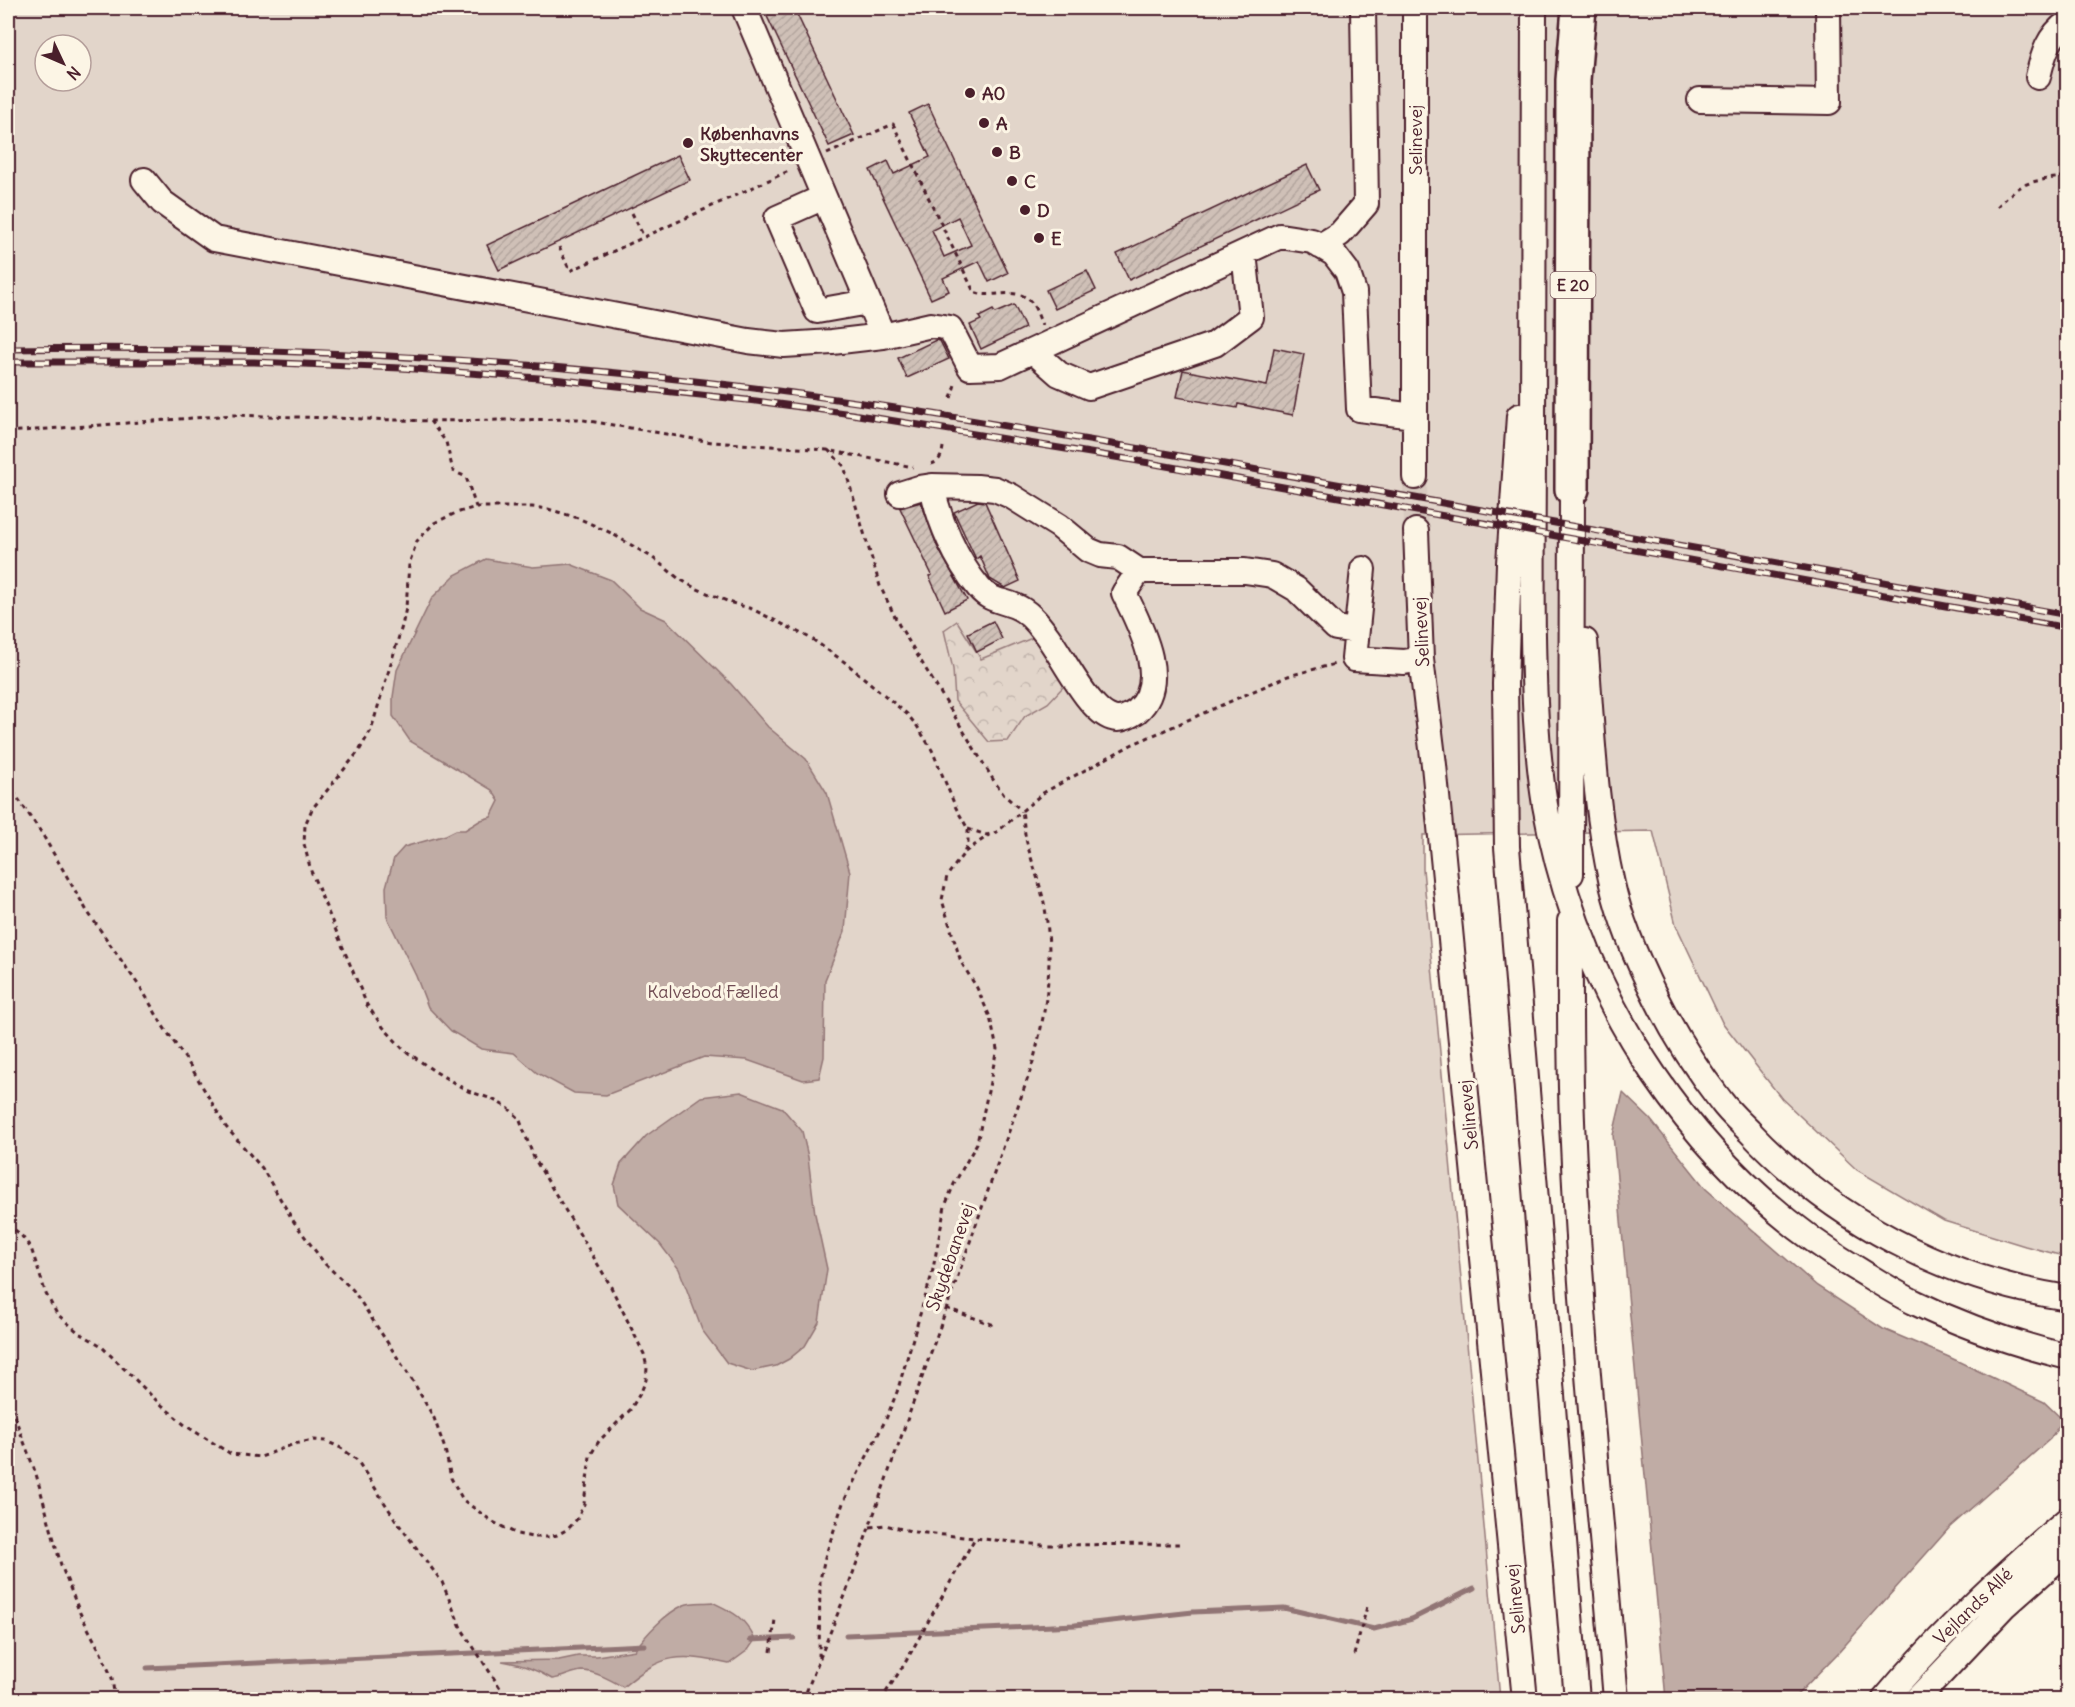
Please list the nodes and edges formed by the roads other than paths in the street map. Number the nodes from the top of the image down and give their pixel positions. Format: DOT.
graph roads {
  1 [pos="744,8"];
  2 [pos="1363,8"];
  3 [pos="1415,8"];
  4 [pos="1534,8"];
  5 [pos="1573,8"];
  6 [pos="1579,8"];
  7 [pos="1828,8"];
  8 [pos="2067,22"];
  9 [pos="2038,77"];
  10 [pos="1573,80"];
  11 [pos="1700,100"];
  12 [pos="144,180"];
  13 [pos="1534,195"];
  14 [pos="824,197"];
  15 [pos="1320,246"];
  16 [pos="1244,253"];
  17 [pos="868,302"];
  18 [pos="883,336"];
  19 [pos="1033,351"];
  20 [pos="1414,416"];
  21 [pos="929,476"];
  22 [pos="1415,477"];
  23 [pos="1572,489"];
  24 [pos="900,494"];
  25 [pos="1416,531"];
  26 [pos="1363,569"];
  27 [pos="1139,571"];
  28 [pos="1356,631"];
  29 [pos="1422,659"];
  30 [pos="1570,906"];
  31 [pos="2067,1298"];
  32 [pos="2067,1357"];
  33 [pos="2067,1519"];
  34 [pos="2067,1550"];
  35 [pos="1525,1700"];
  36 [pos="1577,1700"];
  37 [pos="1616,1700"];
  38 [pos="1884,1700"];
  39 [pos="1916,1700"];
  1 -- 14 [label="street"];
  2 -- 15 [label="street"];
  3 -- 20 [label="street, Selinevej"];
  4 -- 13 [label="street"];
  5 -- 10 [label="highway, E 20"];
  6 -- 10 [label="highway"];
  7 -- 11 [label="street"];
  8 -- 9 [label="street"];
  10 -- 23 [label="highway, E 20"];
  12 -- 18 [label="street"];
  13 -- 30 [label="street"];
  13 -- 36 [label="street"];
  14 -- 17 [label="street"];
  14 -- 17 [label="street"];
  15 -- 16 [label="street"];
  15 -- 20 [label="street"];
  16 -- 19 [label="street"];
  16 -- 19 [label="street"];
  17 -- 18 [label="street"];
  18 -- 19 [label="street"];
  20 -- 22 [label="street, Selinevej"];
  21 -- 24 [label="street"];
  21 -- 27 [label="street"];
  21 -- 27 [label="street"];
  23 -- 30 [label="street"];
  23 -- 31 [label="street"];
  25 -- 29 [label="street, Selinevej"];
  26 -- 28 [label="street"];
  27 -- 28 [label="street"];
  28 -- 29 [label="street"];
  29 -- 35 [label="street, Selinevej"];
  30 -- 32 [label="street"];
  30 -- 37 [label="street"];
  33 -- 38 [label="street, Vejlands Allé"];
  34 -- 39 [label="street, Vejlands Allé"];
}
